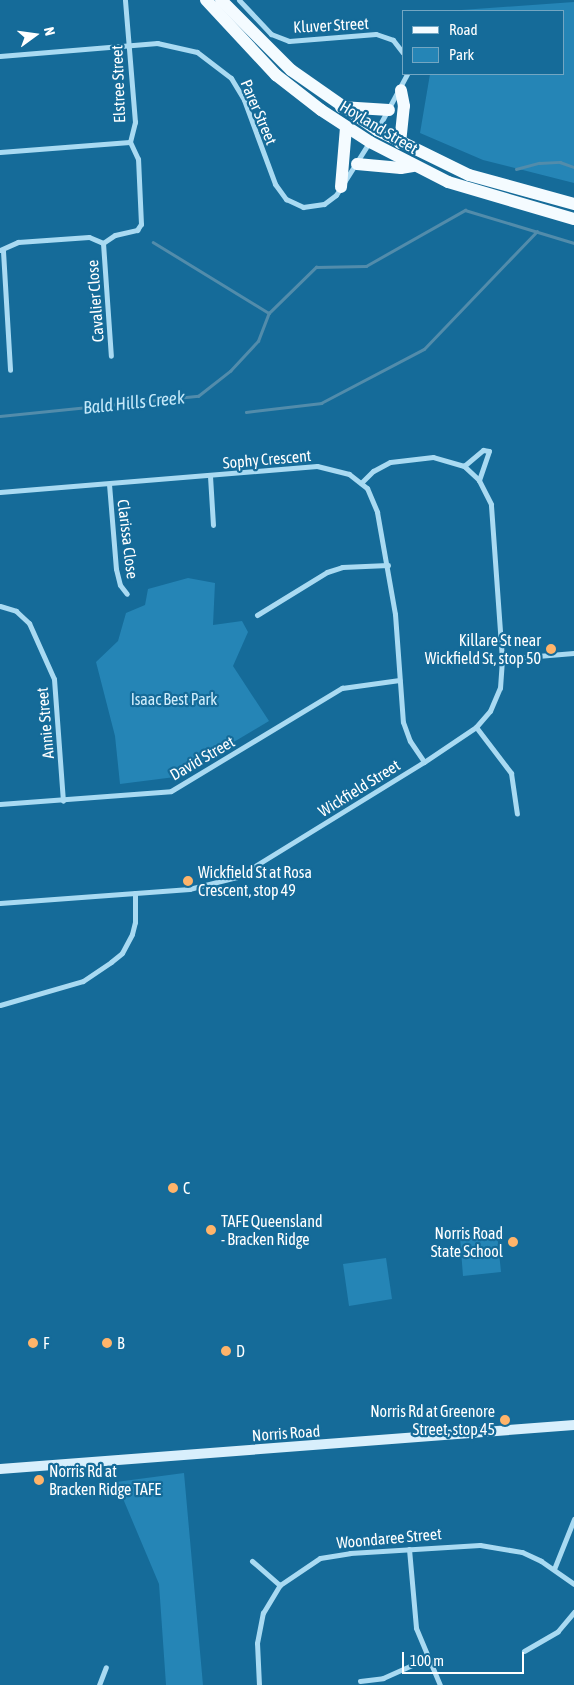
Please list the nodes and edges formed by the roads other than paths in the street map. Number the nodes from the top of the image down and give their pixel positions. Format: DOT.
graph roads {
  1 [pos="125,0"];
  2 [pos="206,0"];
  3 [pos="221,0"];
  4 [pos="239,0"];
  5 [pos="130,46"];
  6 [pos="402,51"];
  7 [pos="0,56"];
  8 [pos="407,75"];
  9 [pos="401,90"];
  10 [pos="341,107"];
  11 [pos="389,110"];
  12 [pos="346,127"];
  13 [pos="377,130"];
  14 [pos="130,142"];
  15 [pos="370,142"];
  16 [pos="400,143"];
  17 [pos="0,152"];
  18 [pos="357,164"];
  19 [pos="413,166"];
  20 [pos="341,188"];
  21 [pos="574,204"];
  22 [pos="574,219"];
  23 [pos="103,243"];
  24 [pos="1,250"];
  25 [pos="111,356"];
  26 [pos="10,370"];
  27 [pos="464,466"];
  28 [pos="210,476"];
  29 [pos="479,480"];
  30 [pos="361,482"];
  31 [pos="109,484"];
  32 [pos="0,492"];
  33 [pos="213,525"];
  34 [pos="388,565"];
  35 [pos="127,594"];
  36 [pos="0,606"];
  37 [pos="257,615"];
  38 [pos="574,653"];
  39 [pos="502,658"];
  40 [pos="399,680"];
  41 [pos="476,727"];
  42 [pos="424,762"];
  43 [pos="63,801"];
  44 [pos="0,804"];
  45 [pos="517,814"];
  46 [pos="135,893"];
  47 [pos="0,903"];
  48 [pos="0,1005"];
  49 [pos="574,1426"];
  50 [pos="0,1470"];
  51 [pos="574,1519"];
  52 [pos="409,1549"];
  53 [pos="252,1561"];
  54 [pos="554,1569"];
  55 [pos="574,1584"];
  56 [pos="280,1585"];
  57 [pos="574,1612"];
  58 [pos="524,1651"];
  59 [pos="428,1658"];
  60 [pos="106,1667"];
  61 [pos="360,1681"];
  62 [pos="99,1685"];
  63 [pos="259,1685"];
  64 [pos="440,1685"];
  1 -- 5 [label="street, Elstree Street"];
  2 -- 12 [label="main road, Hoyland Street"];
  3 -- 10 [label="main road, Hoyland Street"];
  4 -- 6 [label="street, Kluver Street"];
  5 -- 7 [label="street, Parer Street"];
  5 -- 14 [label="street, Elstree Street"];
  5 -- 20 [label="street, Parer Street"];
  8 -- 9 [label="street"];
  9 -- 11 [label="street"];
  9 -- 16 [label="main road"];
  10 -- 11 [label="main road"];
  10 -- 13 [label="main road, Hoyland Street"];
  11 -- 13 [label="street"];
  12 -- 15 [label="main road, Hoyland Street"];
  12 -- 20 [label="main road"];
  13 -- 15 [label="street, Parer Street"];
  13 -- 16 [label="main road, Hoyland Street"];
  14 -- 17 [label="street"];
  14 -- 23 [label="street, Elstree Street"];
  15 -- 18 [label="street, Parer Street"];
  15 -- 19 [label="main road, Hoyland Street"];
  16 -- 21 [label="main road, Hoyland Street"];
  18 -- 19 [label="main road"];
  18 -- 20 [label="street, Parer Street"];
  19 -- 22 [label="main road, Hoyland Street"];
  23 -- 24 [label="street"];
  23 -- 25 [label="street, Cavalier Close"];
  24 -- 26 [label="street"];
  27 -- 29 [label="street, Wickfield Street"];
  27 -- 29 [label="street"];
  27 -- 30 [label="street, Wickfield Street"];
  28 -- 30 [label="street, Sophy Crescent"];
  28 -- 31 [label="street, Sophy Crescent"];
  28 -- 33 [label="street"];
  29 -- 39 [label="street, Wickfield Street"];
  30 -- 34 [label="street"];
  31 -- 32 [label="street, Sophy Crescent"];
  31 -- 35 [label="street, Clarissa Close"];
  34 -- 37 [label="street"];
  34 -- 40 [label="street"];
  36 -- 43 [label="street, Annie Street"];
  38 -- 39 [label="street"];
  39 -- 41 [label="street, Wickfield Street"];
  40 -- 42 [label="street"];
  40 -- 43 [label="street, David Street"];
  41 -- 42 [label="street, Wickfield Street"];
  41 -- 45 [label="street"];
  42 -- 46 [label="street, Wickfield Street"];
  43 -- 44 [label="street, David Street"];
  46 -- 47 [label="street, Wickfield Street"];
  46 -- 48 [label="street"];
  49 -- 50 [label="main road, Norris Road"];
  51 -- 54 [label="street"];
  52 -- 54 [label="street, Woondaree Street"];
  52 -- 56 [label="street, Woondaree Street"];
  52 -- 59 [label="street"];
  53 -- 56 [label="street"];
  54 -- 55 [label="street, Woondaree Street"];
  56 -- 63 [label="street, Woondaree Street"];
  57 -- 58 [label="street"];
  59 -- 61 [label="street"];
  59 -- 64 [label="street"];
  60 -- 62 [label="street"];
}
